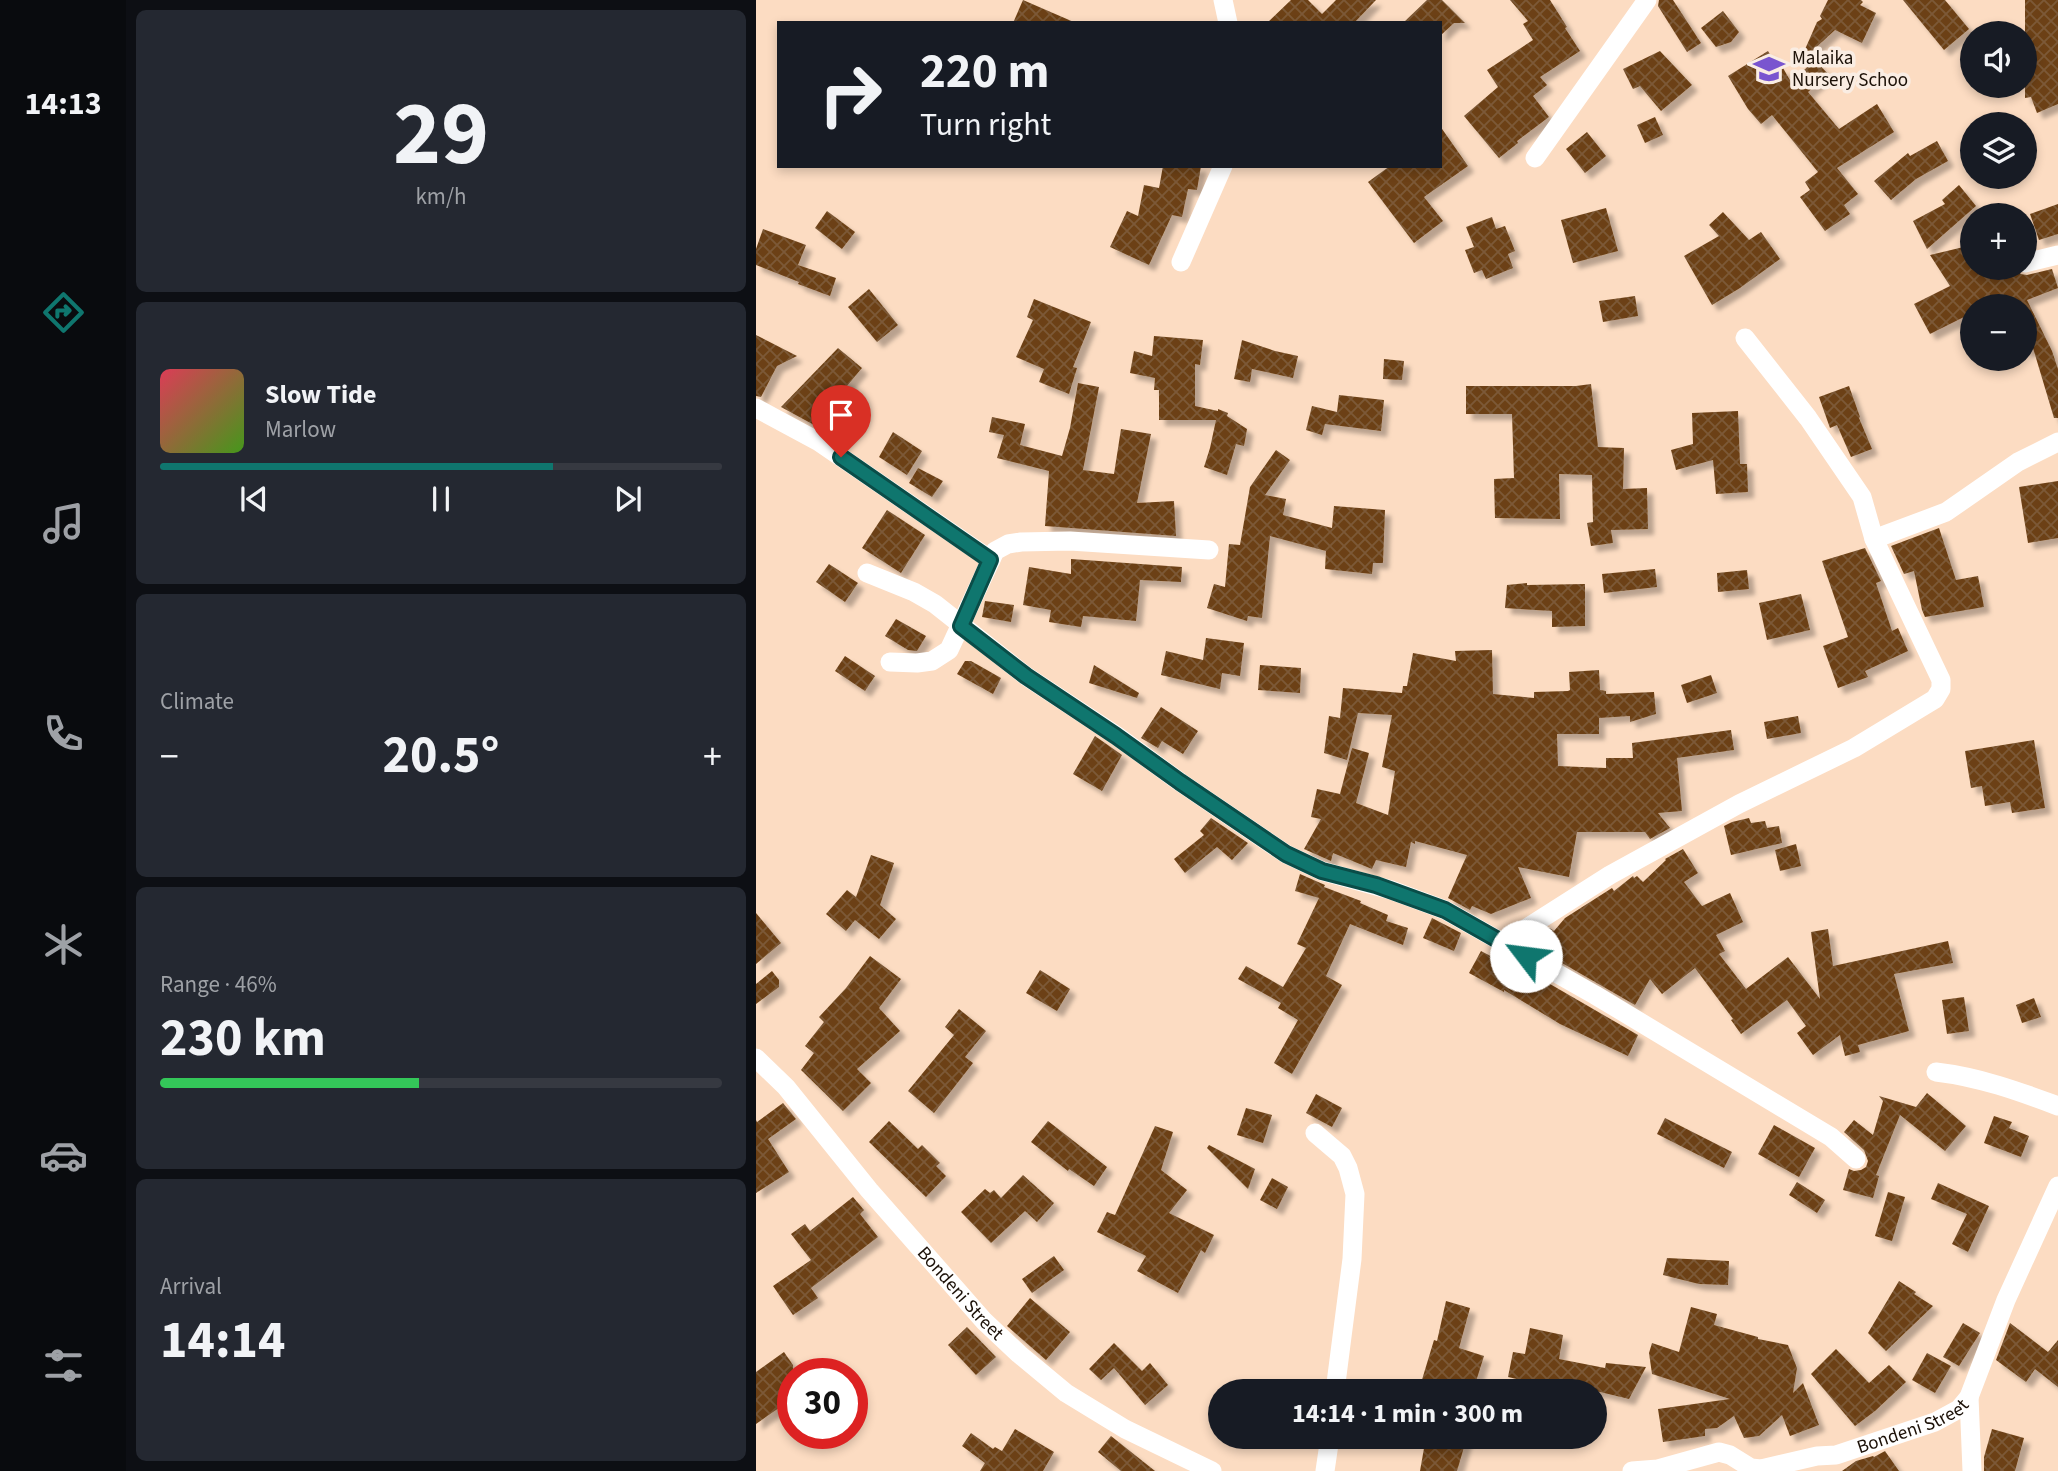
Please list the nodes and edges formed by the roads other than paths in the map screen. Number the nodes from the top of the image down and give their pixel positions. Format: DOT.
graph roads {
  1 [pos="1223,0"];
  2 [pos="1647,0"];
  3 [pos="1228,21"];
  4 [pos="1535,158"];
  5 [pos="1222,168"];
  6 [pos="2058,255"];
  7 [pos="2037,260"];
  8 [pos="1181,262"];
  9 [pos="1745,338"];
  10 [pos="756,408"];
  11 [pos="2058,442"];
  12 [pos="1874,539"];
  13 [pos="1209,550"];
  14 [pos="990,560"];
  15 [pos="867,573"];
  16 [pos="961,626"];
  17 [pos="890,662"];
  18 [pos="1503,943"];
  19 [pos="756,1058"];
  20 [pos="1936,1072"];
  21 [pos="2058,1106"];
  22 [pos="1315,1133"];
  23 [pos="1856,1159"];
  24 [pos="2058,1186"];
  25 [pos="1337,1379"];
  26 [pos="1969,1398"];
  27 [pos="1328,1449"];
  28 [pos="1212,1471"];
  29 [pos="1325,1471"];
  30 [pos="1636,1471"];
  31 [pos="1972,1471"];
  1 -- 3 [label="street"];
  2 -- 4 [label="street"];
  5 -- 8 [label="street"];
  6 -- 7 [label="street"];
  9 -- 12 [label="street"];
  10 -- 14 [label="street"];
  11 -- 12 [label="street"];
  12 -- 18 [label="street"];
  13 -- 14 [label="street"];
  14 -- 16 [label="street"];
  15 -- 16 [label="street"];
  16 -- 17 [label="street"];
  16 -- 18 [label="street"];
  18 -- 23 [label="street"];
  19 -- 28 [label="street, Bondeni Street"];
  20 -- 21 [label="street"];
  22 -- 25 [label="street"];
  24 -- 26 [label="street, Bondeni Street"];
  26 -- 30 [label="street, Bondeni Street"];
  26 -- 31 [label="street"];
  27 -- 29 [label="street"];
}
